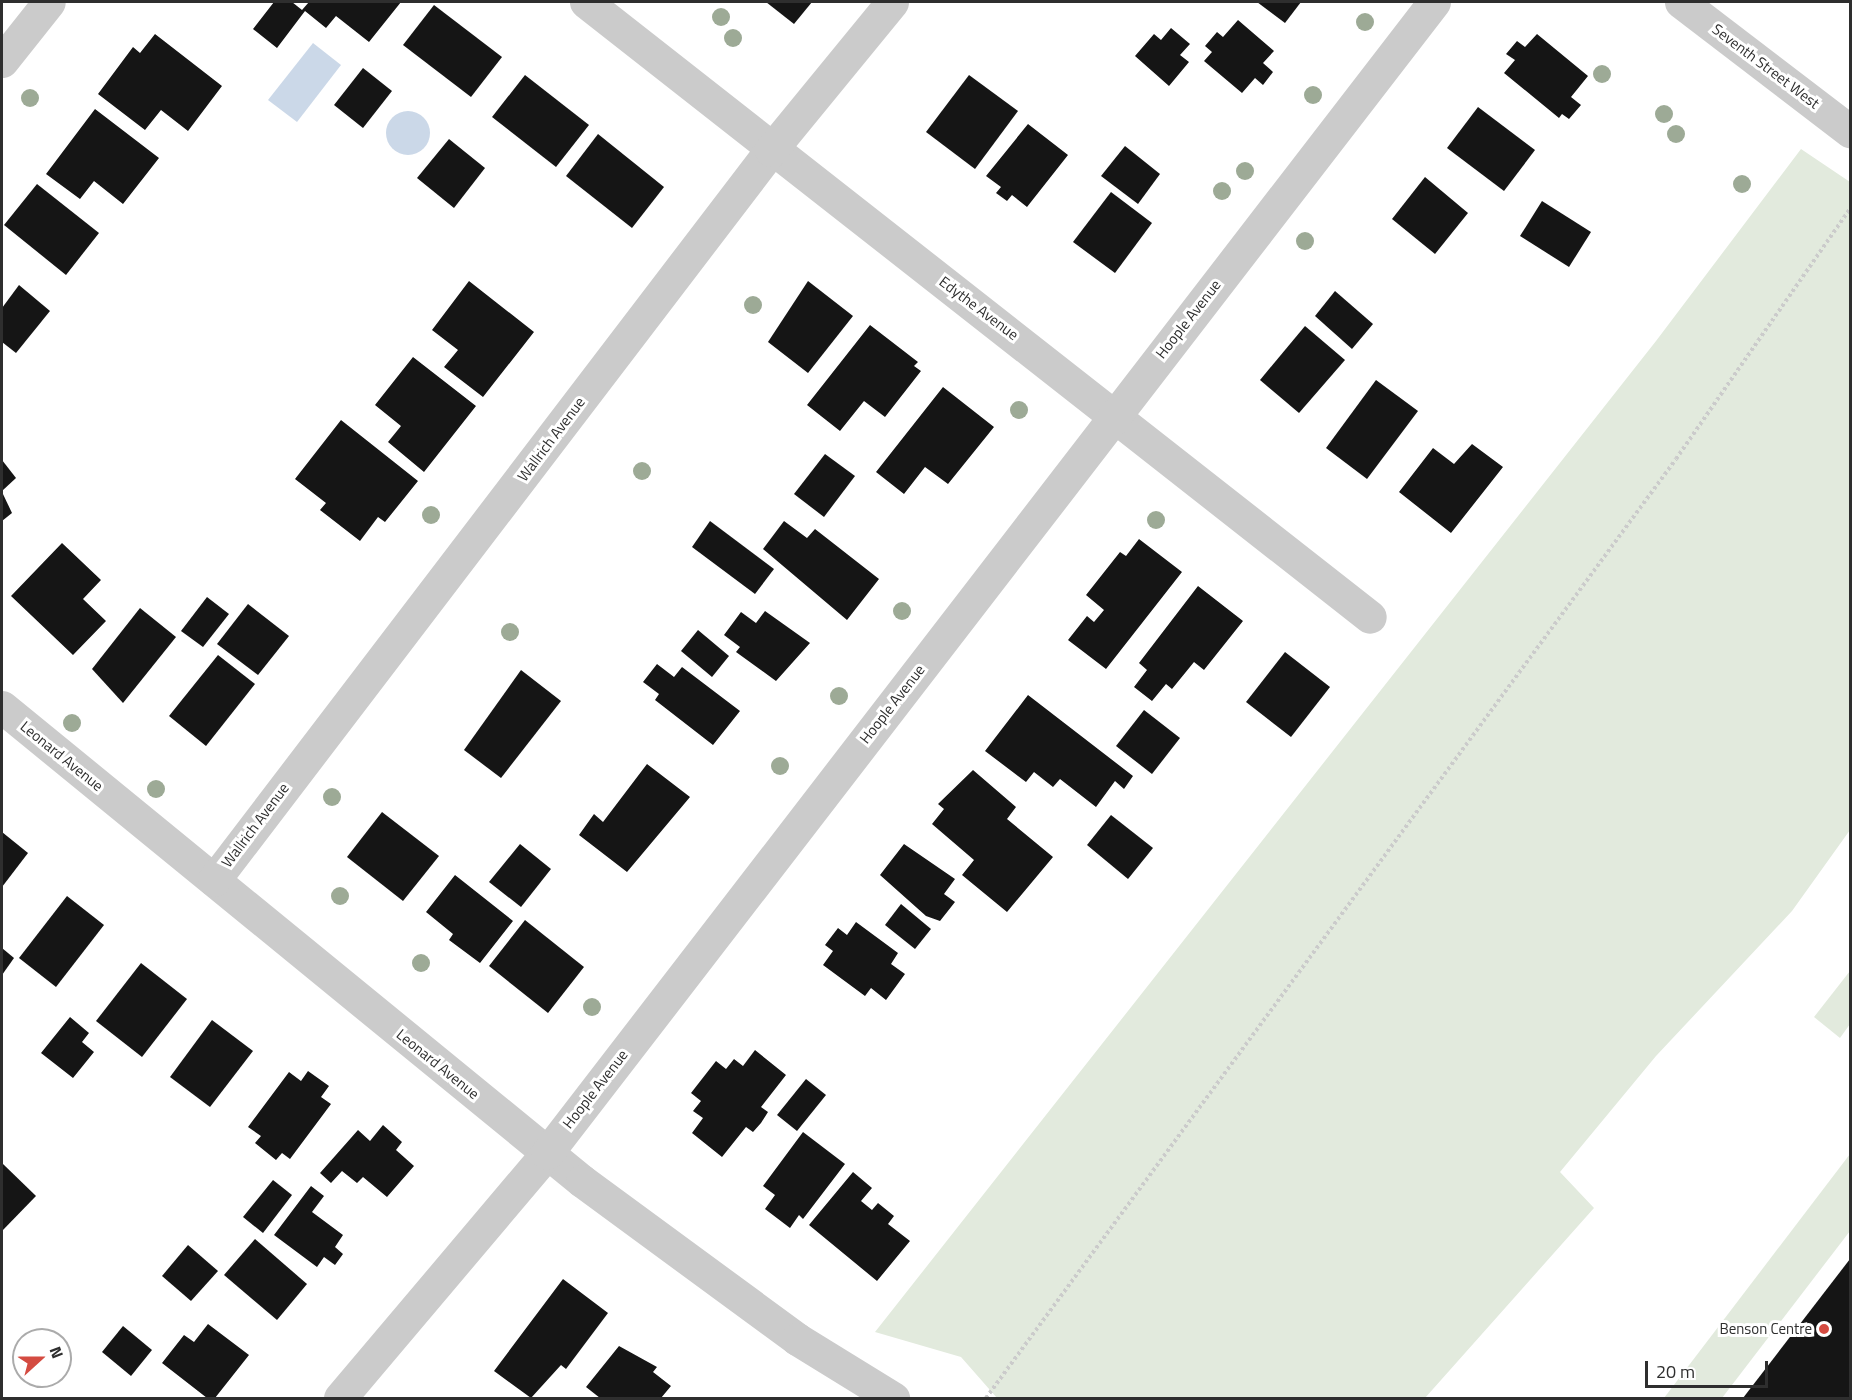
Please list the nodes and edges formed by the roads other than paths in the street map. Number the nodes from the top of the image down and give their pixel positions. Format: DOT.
graph roads {
  1 [pos="49,2"];
  2 [pos="586,2"];
  3 [pos="892,2"];
  4 [pos="1434,2"];
  5 [pos="1682,2"];
  6 [pos="2,61"];
  7 [pos="1851,131"];
  8 [pos="771,150"];
  9 [pos="1116,413"];
  10 [pos="1370,617"];
  11 [pos="2,707"];
  12 [pos="214,880"];
  13 [pos="547,1153"];
  14 [pos="340,1398"];
  15 [pos="893,1398"];
  1 -- 6 [label="street"];
  2 -- 8 [label="street, Edythe Avenue"];
  3 -- 8 [label="street, Wallrich Avenue"];
  4 -- 9 [label="street, Hoople Avenue"];
  5 -- 7 [label="street, Seventh Street West"];
  8 -- 9 [label="street, Edythe Avenue"];
  8 -- 12 [label="street, Wallrich Avenue"];
  9 -- 10 [label="street, Edythe Avenue"];
  9 -- 13 [label="street, Hoople Avenue"];
  11 -- 12 [label="street, Leonard Avenue"];
  12 -- 13 [label="street, Leonard Avenue"];
  13 -- 14 [label="street, Hoople Avenue"];
  13 -- 15 [label="street, Leonard Avenue"];
}
